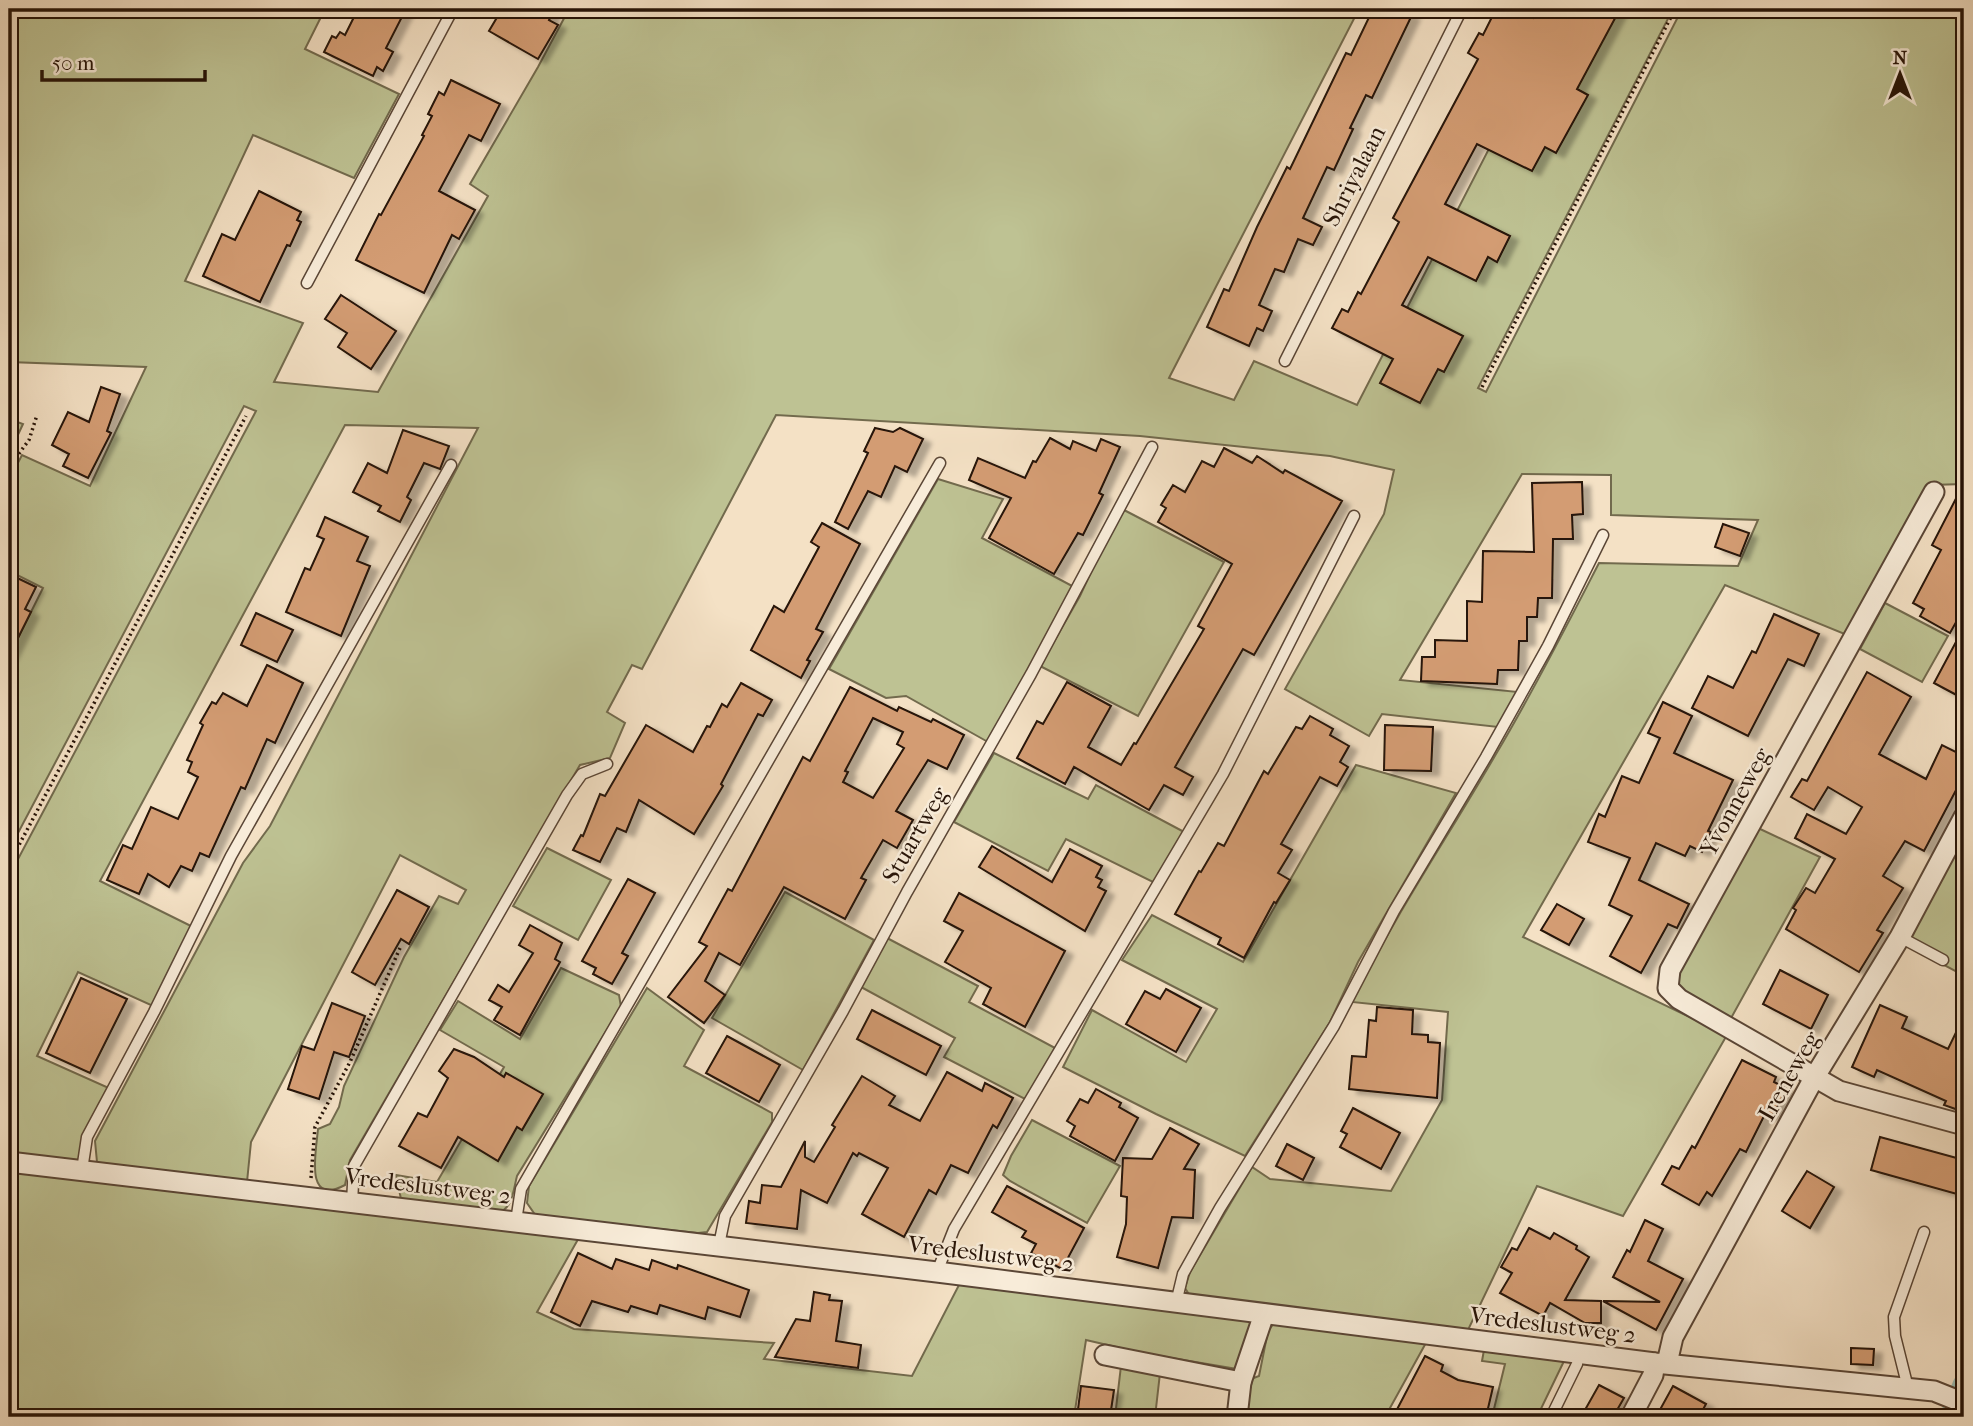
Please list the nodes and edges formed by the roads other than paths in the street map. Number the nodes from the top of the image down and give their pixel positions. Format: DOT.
graph roads {
  1 [pos="453,9"];
  2 [pos="1462,9"];
  3 [pos="307,283"];
  4 [pos="1284,361"];
  5 [pos="1152,447"];
  6 [pos="940,463"];
  7 [pos="451,464"];
  8 [pos="1934,492"];
  9 [pos="1354,516"];
  10 [pos="1603,535"];
  11 [pos="607,764"];
  12 [pos="1964,817"];
  13 [pos="1900,937"];
  14 [pos="1943,960"];
  15 [pos="1814,1077"];
  16 [pos="1964,1125"];
  17 [pos="9,1162"];
  18 [pos="82,1170"];
  19 [pos="352,1202"];
  20 [pos="516,1222"];
  21 [pos="1924,1231"];
  22 [pos="719,1245"];
  23 [pos="937,1272"];
  24 [pos="1176,1303"];
  25 [pos="1264,1314"];
  26 [pos="1579,1353"];
  27 [pos="1105,1355"];
  28 [pos="1661,1363"];
  29 [pos="1241,1382"];
  30 [pos="1908,1388"];
  31 [pos="1958,1400"];
  32 [pos="1237,1417"];
  33 [pos="1551,1417"];
  34 [pos="1631,1417"];
  1 -- 3 [label="lane"];
  2 -- 4 [label="lane, Shriyalaan"];
  5 -- 22 [label="lane, Stuartweg"];
  6 -- 20 [label="lane"];
  7 -- 18 [label="lane"];
  8 -- 15 [label="street, Yvonneweg"];
  9 -- 23 [label="lane"];
  10 -- 24 [label="lane"];
  11 -- 19 [label="lane"];
  12 -- 13 [label="street, Ireneweg"];
  13 -- 14 [label="lane"];
  13 -- 15 [label="street, Ireneweg"];
  15 -- 16 [label="street"];
  15 -- 28 [label="street, Ireneweg"];
  17 -- 18 [label="street, Vredeslustweg 2"];
  18 -- 19 [label="street, Vredeslustweg 2"];
  19 -- 20 [label="street, Vredeslustweg 2"];
  20 -- 22 [label="street, Vredeslustweg 2"];
  21 -- 30 [label="lane"];
  22 -- 23 [label="street, Vredeslustweg 2"];
  23 -- 24 [label="street, Vredeslustweg 2"];
  24 -- 25 [label="street, Vredeslustweg 2"];
  25 -- 26 [label="street, Vredeslustweg 2"];
  25 -- 29 [label="street"];
  26 -- 28 [label="street, Vredeslustweg 2"];
  26 -- 33 [label="lane"];
  27 -- 29 [label="street"];
  28 -- 30 [label="street, Vredeslustweg 2"];
  28 -- 34 [label="street, Ireneweg"];
  29 -- 32 [label="street"];
  30 -- 31 [label="street, Vredeslustweg 2"];
}
